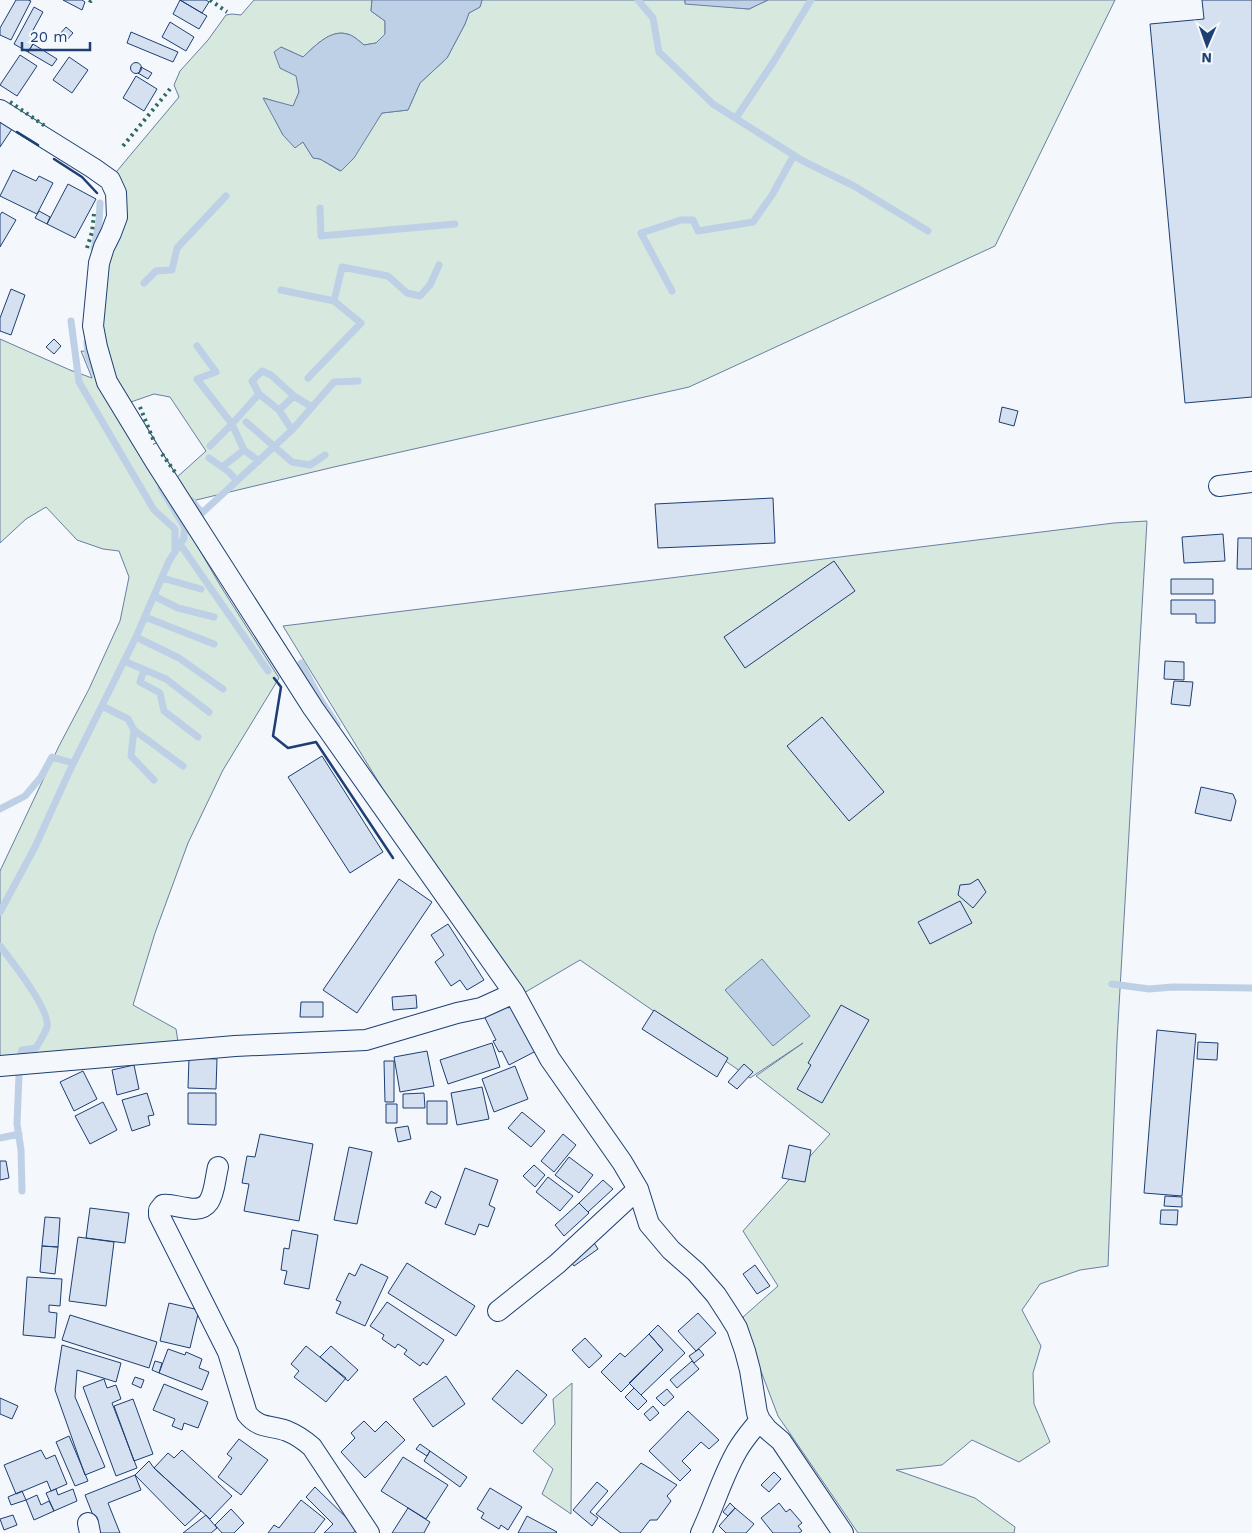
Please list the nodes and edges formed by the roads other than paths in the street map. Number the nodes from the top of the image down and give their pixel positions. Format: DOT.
graph roads {
  1 [pos="0,110"];
  2 [pos="1252,482"];
  3 [pos="1219,486"];
  4 [pos="514,993"];
  5 [pos="0,1066"];
  6 [pos="218,1167"];
  7 [pos="638,1189"];
  8 [pos="498,1311"];
  9 [pos="760,1420"];
  10 [pos="369,1533"];
  11 [pos="700,1533"];
  12 [pos="843,1533"];
  1 -- 4 [label="street"];
  2 -- 3 [label="street"];
  4 -- 5 [label="street"];
  4 -- 7 [label="street"];
  6 -- 10 [label="street"];
  7 -- 8 [label="street"];
  7 -- 9 [label="street"];
  9 -- 11 [label="street"];
  9 -- 12 [label="street"];
}
